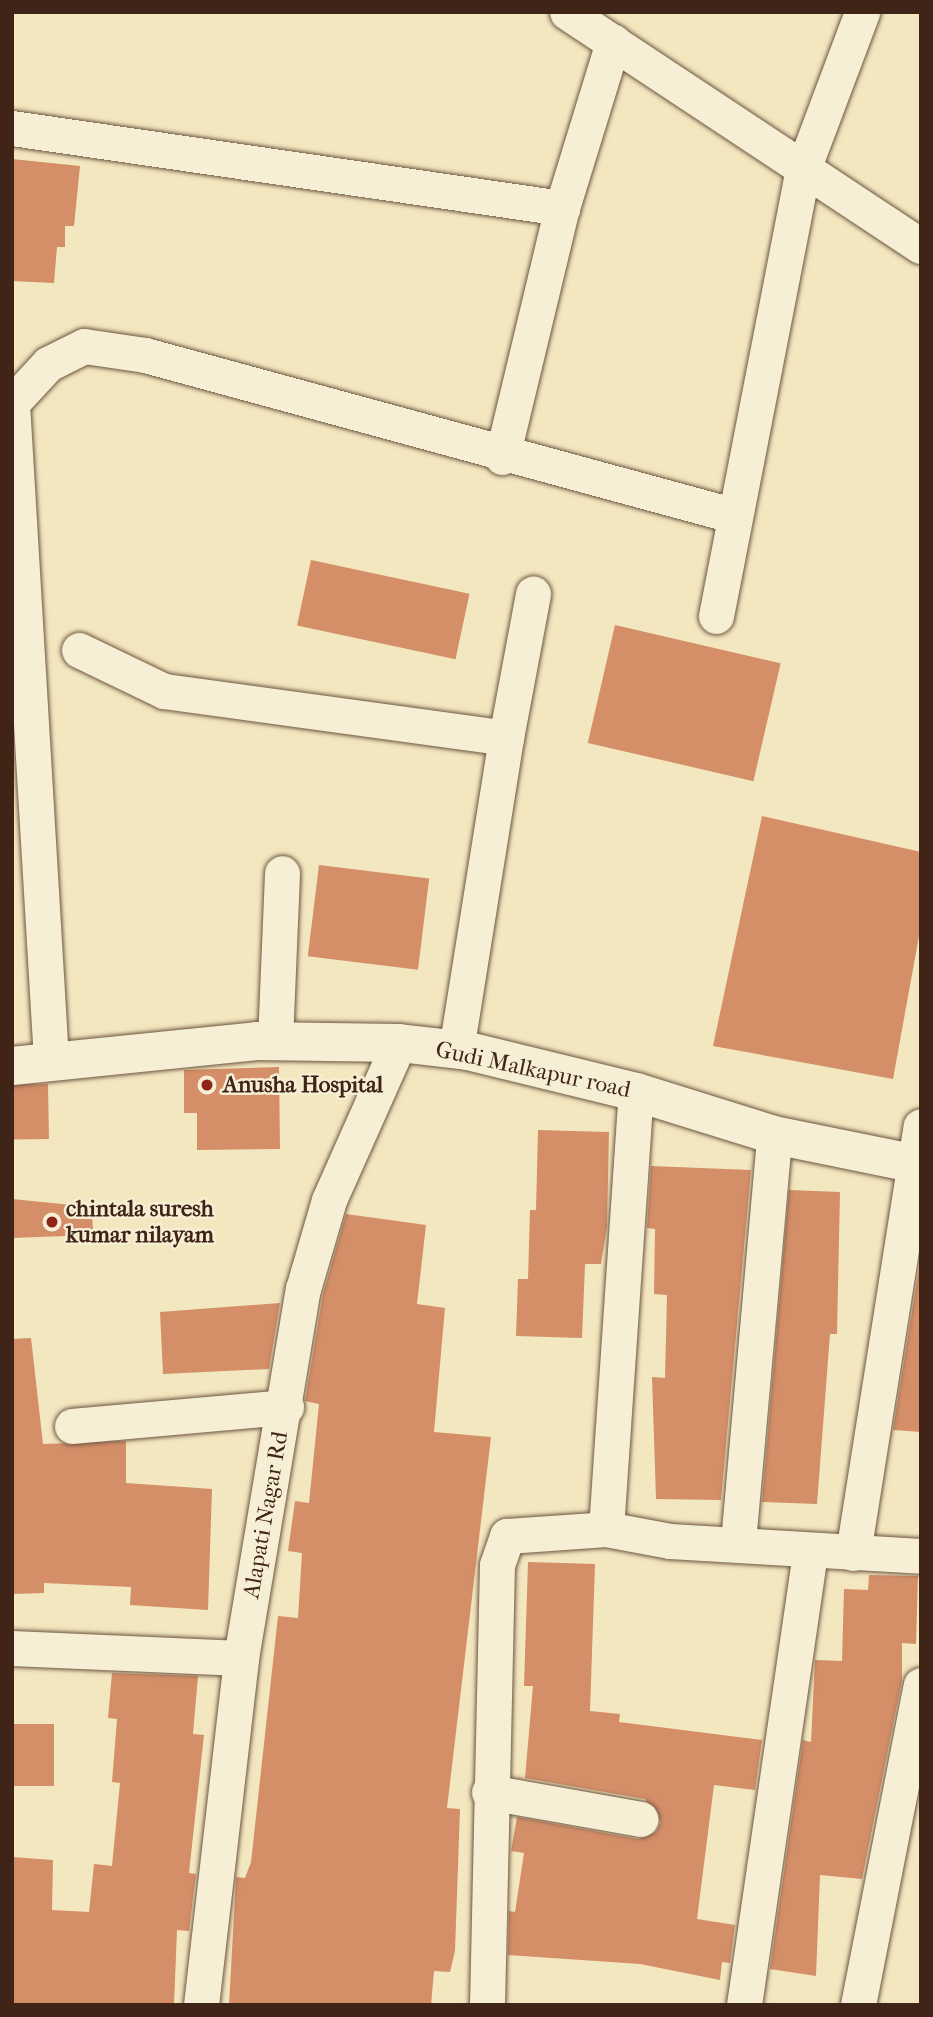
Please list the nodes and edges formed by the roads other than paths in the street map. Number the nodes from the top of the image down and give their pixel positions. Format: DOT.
graph roads {
  1 [pos="567,12"];
  2 [pos="862,12"];
  3 [pos="613,42"];
  4 [pos="12,128"];
  5 [pos="802,172"];
  6 [pos="562,208"];
  7 [pos="921,246"];
  8 [pos="502,457"];
  9 [pos="732,515"];
  10 [pos="533,594"];
  11 [pos="716,616"];
  12 [pos="79,650"];
  13 [pos="506,738"];
  14 [pos="282,873"];
  15 [pos="275,1041"];
  16 [pos="399,1043"];
  17 [pos="456,1049"];
  18 [pos="51,1060"];
  19 [pos="12,1066"];
  20 [pos="636,1092"];
  21 [pos="774,1135"];
  22 [pos="918,1151"];
  23 [pos="286,1407"];
  24 [pos="72,1426"];
  25 [pos="607,1529"];
  26 [pos="738,1542"];
  27 [pos="810,1552"];
  28 [pos="853,1553"];
  29 [pos="921,1556"];
  30 [pos="12,1648"];
  31 [pos="241,1658"];
  32 [pos="921,1685"];
  33 [pos="489,1792"];
  34 [pos="641,1819"];
  35 [pos="201,2005"];
  36 [pos="487,2005"];
  37 [pos="744,2005"];
  38 [pos="859,2005"];
  1 -- 3 [label="street"];
  2 -- 5 [label="street"];
  3 -- 5 [label="street"];
  3 -- 6 [label="street"];
  4 -- 6 [label="street"];
  5 -- 7 [label="street"];
  5 -- 9 [label="street"];
  6 -- 8 [label="street"];
  8 -- 9 [label="street"];
  8 -- 18 [label="street"];
  9 -- 11 [label="street"];
  10 -- 13 [label="street"];
  12 -- 13 [label="street"];
  13 -- 17 [label="street"];
  14 -- 15 [label="street"];
  15 -- 16 [label="street, Gudi Malkapur road"];
  15 -- 18 [label="street, Gudi Malkapur road"];
  16 -- 17 [label="street, Gudi Malkapur road"];
  16 -- 23 [label="street, Alapati Nagar Rd"];
  17 -- 20 [label="street, Gudi Malkapur road"];
  18 -- 19 [label="street, Gudi Malkapur road"];
  20 -- 21 [label="street, Gudi Malkapur road"];
  20 -- 25 [label="street"];
  21 -- 22 [label="street, Gudi Malkapur road"];
  21 -- 26 [label="street"];
  22 -- 28 [label="street"];
  23 -- 24 [label="street"];
  23 -- 31 [label="street, Alapati Nagar Rd"];
  25 -- 26 [label="street"];
  25 -- 33 [label="street"];
  26 -- 27 [label="street"];
  27 -- 28 [label="street"];
  27 -- 37 [label="street"];
  28 -- 29 [label="street"];
  30 -- 31 [label="street"];
  31 -- 35 [label="street, Alapati Nagar Rd"];
  32 -- 38 [label="street"];
  33 -- 34 [label="street"];
  33 -- 36 [label="street"];
}
